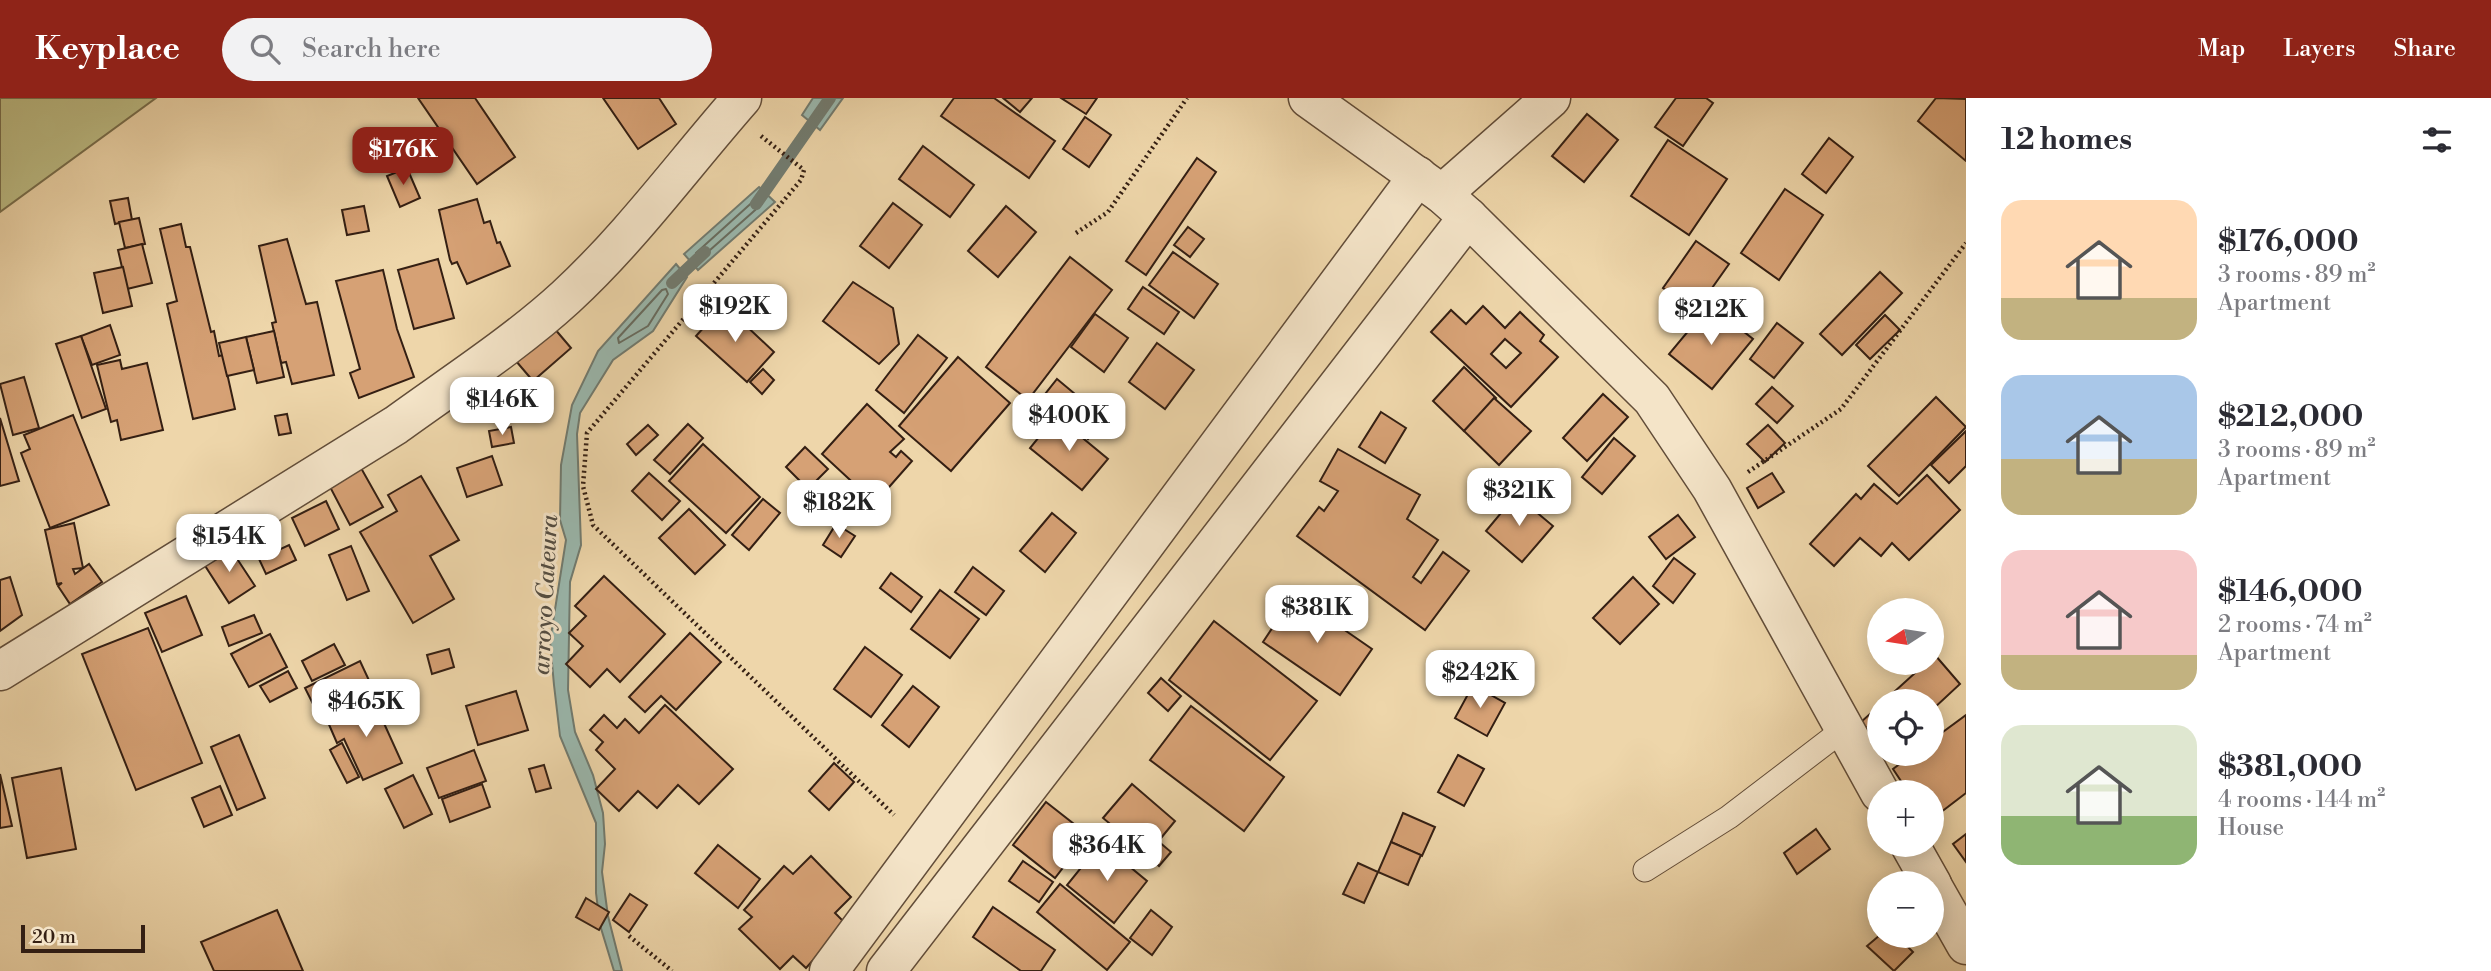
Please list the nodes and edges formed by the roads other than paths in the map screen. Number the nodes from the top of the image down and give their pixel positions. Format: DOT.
graph roads {
  1 [pos="742,98"];
  2 [pos="1308,98"];
  3 [pos="1551,98"];
  4 [pos="1443,196"];
  5 [pos="0,671"];
  6 [pos="1844,729"];
  7 [pos="1873,780"];
  8 [pos="1645,870"];
  9 [pos="1944,906"];
  10 [pos="1966,945"];
  11 [pos="829,971"];
  12 [pos="886,971"];
  1 -- 5 [label="street"];
  2 -- 4 [label="street"];
  3 -- 4 [label="street"];
  4 -- 6 [label="street"];
  4 -- 11 [label="street"];
  4 -- 12 [label="street"];
  6 -- 7 [label="street"];
  6 -- 8 [label="lane"];
  9 -- 10 [label="street"];
}
